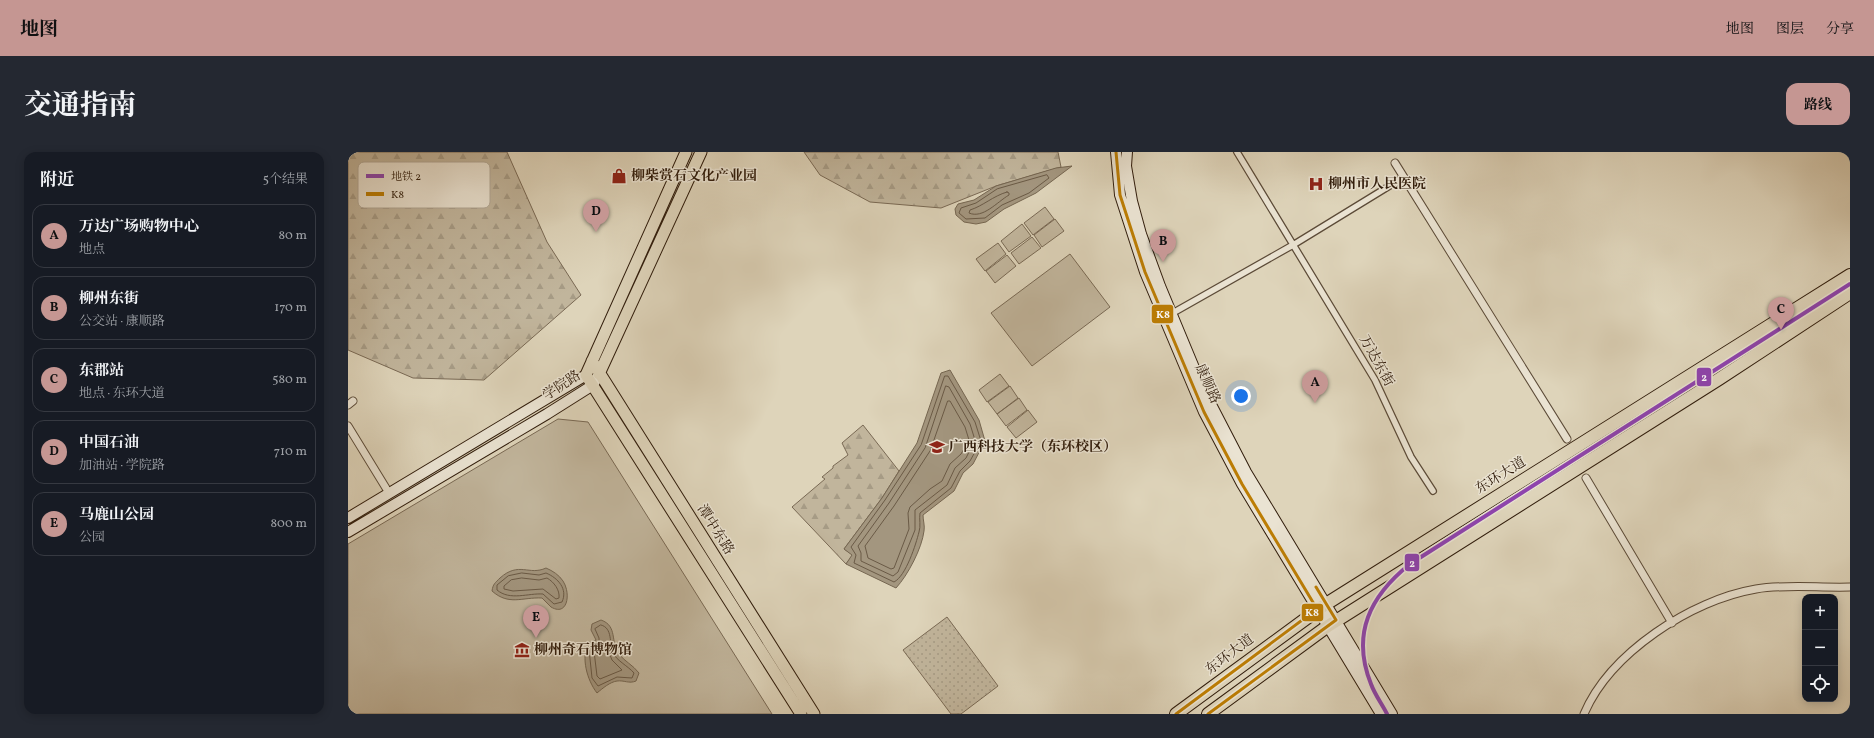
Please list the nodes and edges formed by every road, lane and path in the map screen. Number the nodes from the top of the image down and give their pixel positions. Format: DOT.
graph roads {
  1 [pos="686,152"];
  2 [pos="701,152"];
  3 [pos="1116,152"];
  4 [pos="1127,152"];
  5 [pos="1237,152"];
  6 [pos="1395,163"];
  7 [pos="1404,177"];
  8 [pos="1293,245"];
  9 [pos="1850,275"];
  10 [pos="1850,293"];
  11 [pos="1171,314"];
  12 [pos="592,362"];
  13 [pos="599,374"];
  14 [pos="586,375"];
  15 [pos="593,385"];
  16 [pos="348,426"];
  17 [pos="1567,439"];
  18 [pos="1586,478"];
  19 [pos="1433,491"];
  20 [pos="389,493"];
  21 [pos="348,518"];
  22 [pos="348,532"];
  23 [pos="1850,587"];
  24 [pos="1322,606"];
  25 [pos="1332,623"];
  26 [pos="1672,623"];
  27 [pos="801,714"];
  28 [pos="814,714"];
  29 [pos="1176,714"];
  30 [pos="1208,714"];
  31 [pos="1380,714"];
  32 [pos="1392,714"];
  33 [pos="1584,714"];
  1 -- 12 [label="main road, 学院路"];
  2 -- 13 [label="main road, 学院路"];
  3 -- 24 [label="main road, 康顺路"];
  4 -- 11 [label="main road, 康顺路"];
  5 -- 8 [label="street, 万达东街"];
  6 -- 7 [label="street"];
  7 -- 8 [label="street"];
  7 -- 17 [label="street"];
  8 -- 11 [label="street"];
  8 -- 19 [label="street, 万达东街"];
  9 -- 24 [label="highway, 东环大道"];
  10 -- 25 [label="highway"];
  11 -- 24 [label="main road, 康顺路"];
  12 -- 13 [label="main road, 潭中东路"];
  12 -- 14 [label="main road, 学院路"];
  13 -- 15 [label="main road, 学院路"];
  13 -- 28 [label="main road, 潭中东路"];
  14 -- 15 [label="main road, 潭中东路"];
  14 -- 20 [label="main road, 学院路"];
  15 -- 22 [label="main road, 学院路"];
  15 -- 27 [label="main road, 潭中东路"];
  16 -- 20 [label="street"];
  18 -- 26 [label="street"];
  20 -- 21 [label="main road, 学院路"];
  23 -- 26 [label="street"];
  24 -- 25 [label="main road"];
  24 -- 29 [label="highway, 东环大道"];
  25 -- 30 [label="highway"];
  25 -- 31 [label="main road"];
  25 -- 32 [label="main road"];
  26 -- 33 [label="street"];
}
